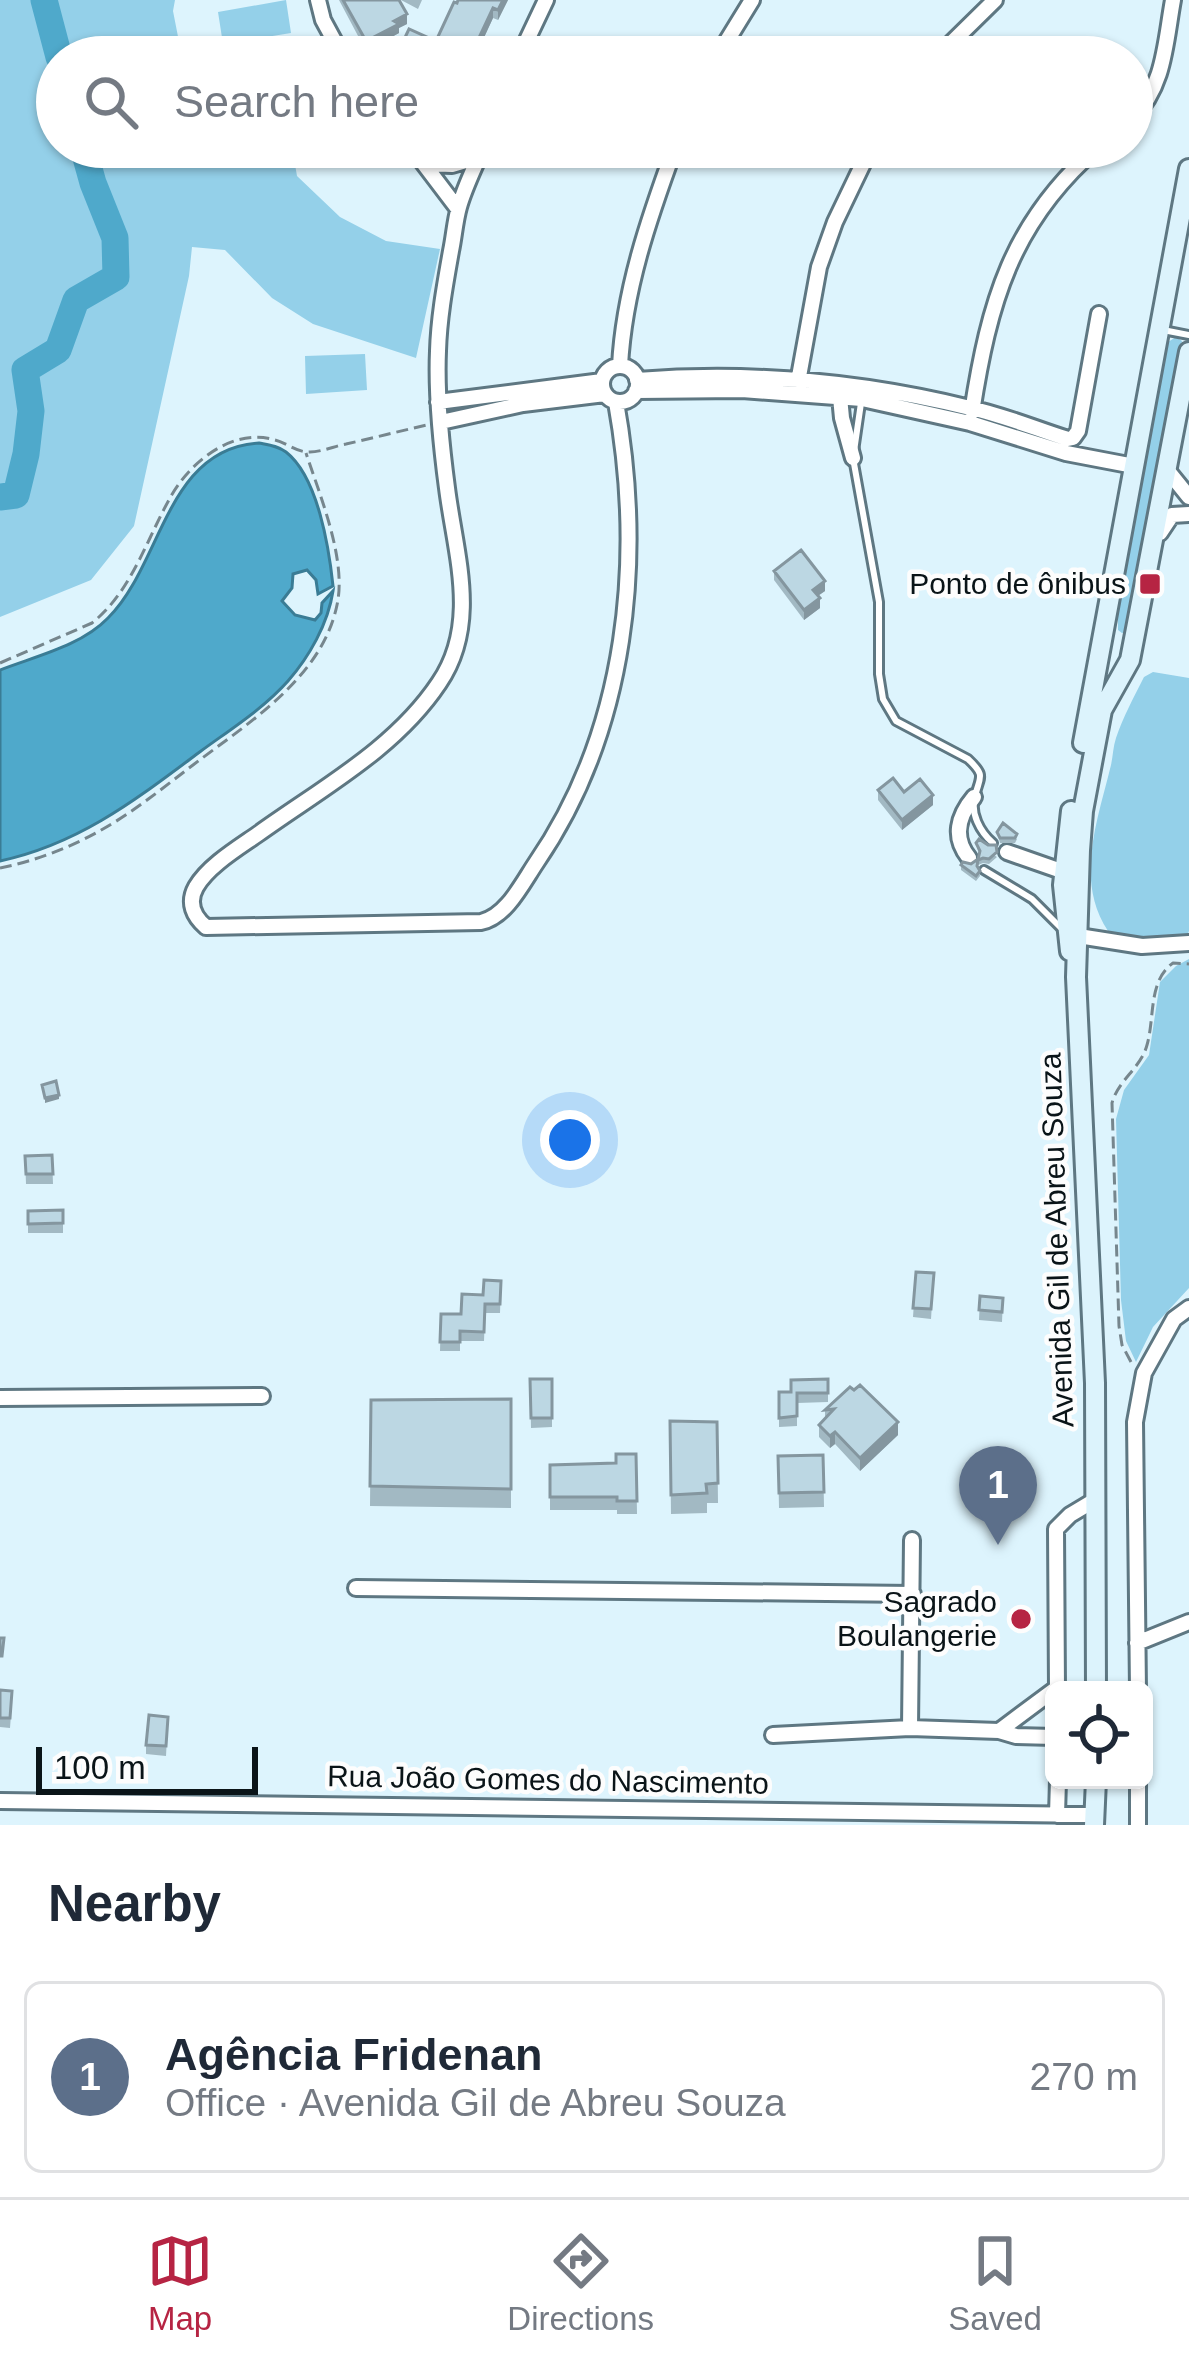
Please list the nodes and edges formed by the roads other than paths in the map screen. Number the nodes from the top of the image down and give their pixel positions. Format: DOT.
graph roads {
  1 [pos="318,0"];
  2 [pos="546,0"];
  3 [pos="752,0"];
  4 [pos="995,0"];
  5 [pos="1173,0"];
  6 [pos="332,36"];
  7 [pos="529,36"];
  8 [pos="730,36"];
  9 [pos="959,36"];
  10 [pos="1153,93"];
  11 [pos="429,168"];
  12 [pos="475,168"];
  13 [pos="668,168"];
  14 [pos="861,168"];
  15 [pos="1078,168"];
  16 [pos="1189,169"];
  17 [pos="458,209"];
  18 [pos="1099,314"];
  19 [pos="1161,329"];
  20 [pos="1189,335"];
  21 [pos="1189,352"];
  22 [pos="620,366"];
  23 [pos="797,385"];
  24 [pos="637,386"];
  25 [pos="607,392"];
  26 [pos="840,397"];
  27 [pos="862,399"];
  28 [pos="438,402"];
  29 [pos="971,416"];
  30 [pos="441,422"];
  31 [pos="854,458"];
  32 [pos="1134,466"];
  33 [pos="1168,471"];
  34 [pos="1189,496"];
  35 [pos="1189,514"];
  36 [pos="1153,548"];
  37 [pos="1110,597"];
  38 [pos="1135,639"];
  39 [pos="974,796"];
  40 [pos="993,843"];
  41 [pos="1007,853"];
  42 [pos="969,858"];
  43 [pos="984,870"];
  44 [pos="1071,874"];
  45 [pos="1073,936"];
  46 [pos="1189,944"];
  47 [pos="1189,1308"];
  48 [pos="262,1396"];
  49 [pos="0,1398"];
  50 [pos="1095,1500"];
  51 [pos="912,1540"];
  52 [pos="356,1588"];
  53 [pos="914,1594"];
  54 [pos="1189,1622"];
  55 [pos="1137,1643"];
  56 [pos="1056,1681"];
  57 [pos="1096,1681"];
  58 [pos="1138,1681"];
  59 [pos="1045,1697"];
  60 [pos="910,1728"];
  61 [pos="999,1731"];
  62 [pos="773,1735"];
  63 [pos="1045,1737"];
  64 [pos="1058,1789"];
  65 [pos="1096,1789"];
  66 [pos="1138,1789"];
  67 [pos="0,1801"];
  68 [pos="1057,1815"];
  69 [pos="1095,1820"];
  70 [pos="1138,1825"];
  1 -- 6 [label="street"];
  2 -- 7 [label="street"];
  3 -- 8 [label="street"];
  4 -- 9 [label="street"];
  5 -- 10 [label="street"];
  11 -- 17 [label="street"];
  12 -- 17 [label="street"];
  13 -- 22 [label="street"];
  14 -- 23 [label="street"];
  15 -- 29 [label="street"];
  16 -- 19 [label="street, Avenida Gil de Abreu Souza"];
  17 -- 28 [label="street"];
  18 -- 29 [label="street"];
  19 -- 20 [label="lane"];
  19 -- 32 [label="street, Avenida Gil de Abreu Souza"];
  21 -- 33 [label="street, Avenida Gil de Abreu Souza"];
  22 -- 24 [label="street"];
  22 -- 25 [label="street"];
  23 -- 24 [label="street"];
  23 -- 26 [label="street"];
  23 -- 29 [label="street"];
  24 -- 25 [label="street"];
  25 -- 28 [label="street"];
  25 -- 30 [label="street"];
  25 -- 30 [label="street"];
  26 -- 27 [label="street"];
  26 -- 31 [label="street"];
  27 -- 29 [label="street"];
  27 -- 31 [label="lane"];
  28 -- 30 [label="street"];
  29 -- 32 [label="street"];
  31 -- 39 [label="lane"];
  32 -- 37 [label="street, Avenida Gil de Abreu Souza"];
  33 -- 34 [label="street"];
  33 -- 36 [label="street, Avenida Gil de Abreu Souza"];
  35 -- 36 [label="street"];
  36 -- 38 [label="street, Avenida Gil de Abreu Souza"];
  37 -- 38 [label="street"];
  37 -- 44 [label="street, Avenida Gil de Abreu Souza"];
  38 -- 44 [label="street, Avenida Gil de Abreu Souza"];
  39 -- 40 [label="lane"];
  39 -- 42 [label="street"];
  41 -- 44 [label="street"];
  43 -- 45 [label="lane"];
  44 -- 45 [label="street, Avenida Gil de Abreu Souza"];
  45 -- 46 [label="street"];
  45 -- 50 [label="street, Avenida Gil de Abreu Souza"];
  47 -- 55 [label="street"];
  48 -- 49 [label="street"];
  50 -- 56 [label="street"];
  50 -- 57 [label="street, Avenida Gil de Abreu Souza"];
  51 -- 53 [label="street"];
  52 -- 53 [label="street"];
  53 -- 60 [label="street"];
  54 -- 55 [label="street"];
  55 -- 58 [label="street"];
  59 -- 61 [label="street"];
  60 -- 61 [label="street"];
  60 -- 62 [label="street"];
  61 -- 63 [label="street"];
  64 -- 68 [label="street"];
  65 -- 69 [label="street"];
  66 -- 70 [label="street"];
  67 -- 68 [label="street, Rua João Gomes do Nascimento"];
  68 -- 69 [label="street, Rua João Gomes do Nascimento"];
}
